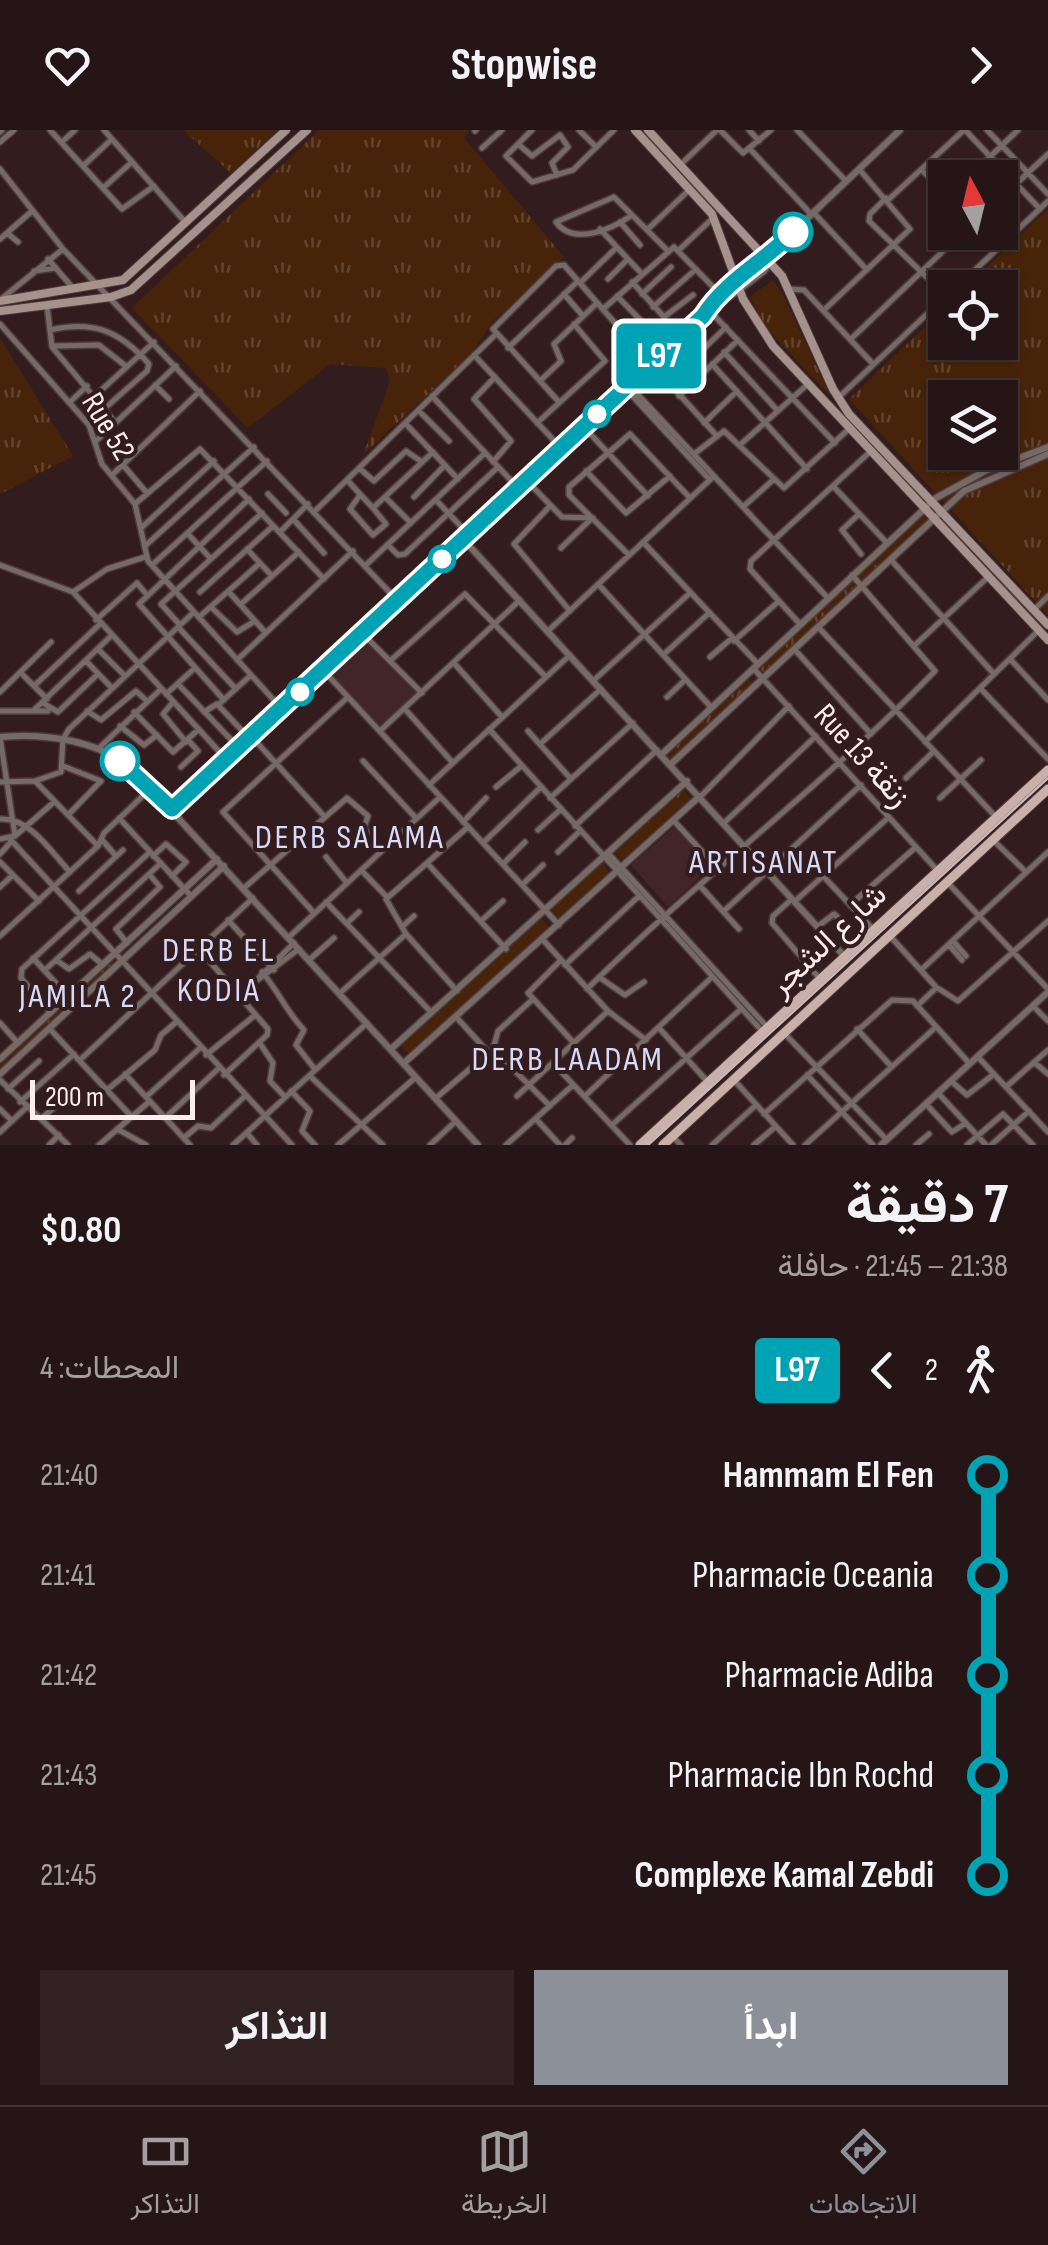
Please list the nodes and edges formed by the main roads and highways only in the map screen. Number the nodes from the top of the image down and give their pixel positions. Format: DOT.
graph roads {
  1 [pos="286,130"];
  2 [pos="307,130"];
  3 [pos="635,130"];
  4 [pos="648,130"];
  5 [pos="0,300"];
  6 [pos="0,311"];
  7 [pos="928,505"];
  8 [pos="939,517"];
  9 [pos="1044,628"];
  10 [pos="1048,640"];
  11 [pos="1048,770"];
  12 [pos="1048,789"];
  13 [pos="640,1145"];
  14 [pos="663,1145"];
  1 -- 5 [label="main road"];
  2 -- 6 [label="main road"];
  3 -- 7 [label="main road"];
  4 -- 7 [label="main road"];
  7 -- 8 [label="main road"];
  8 -- 9 [label="main road"];
  8 -- 9 [label="main road"];
  9 -- 10 [label="main road"];
  11 -- 13 [label="main road, شارع الشجر"];
  12 -- 14 [label="main road, شارع الشجر"];
}
